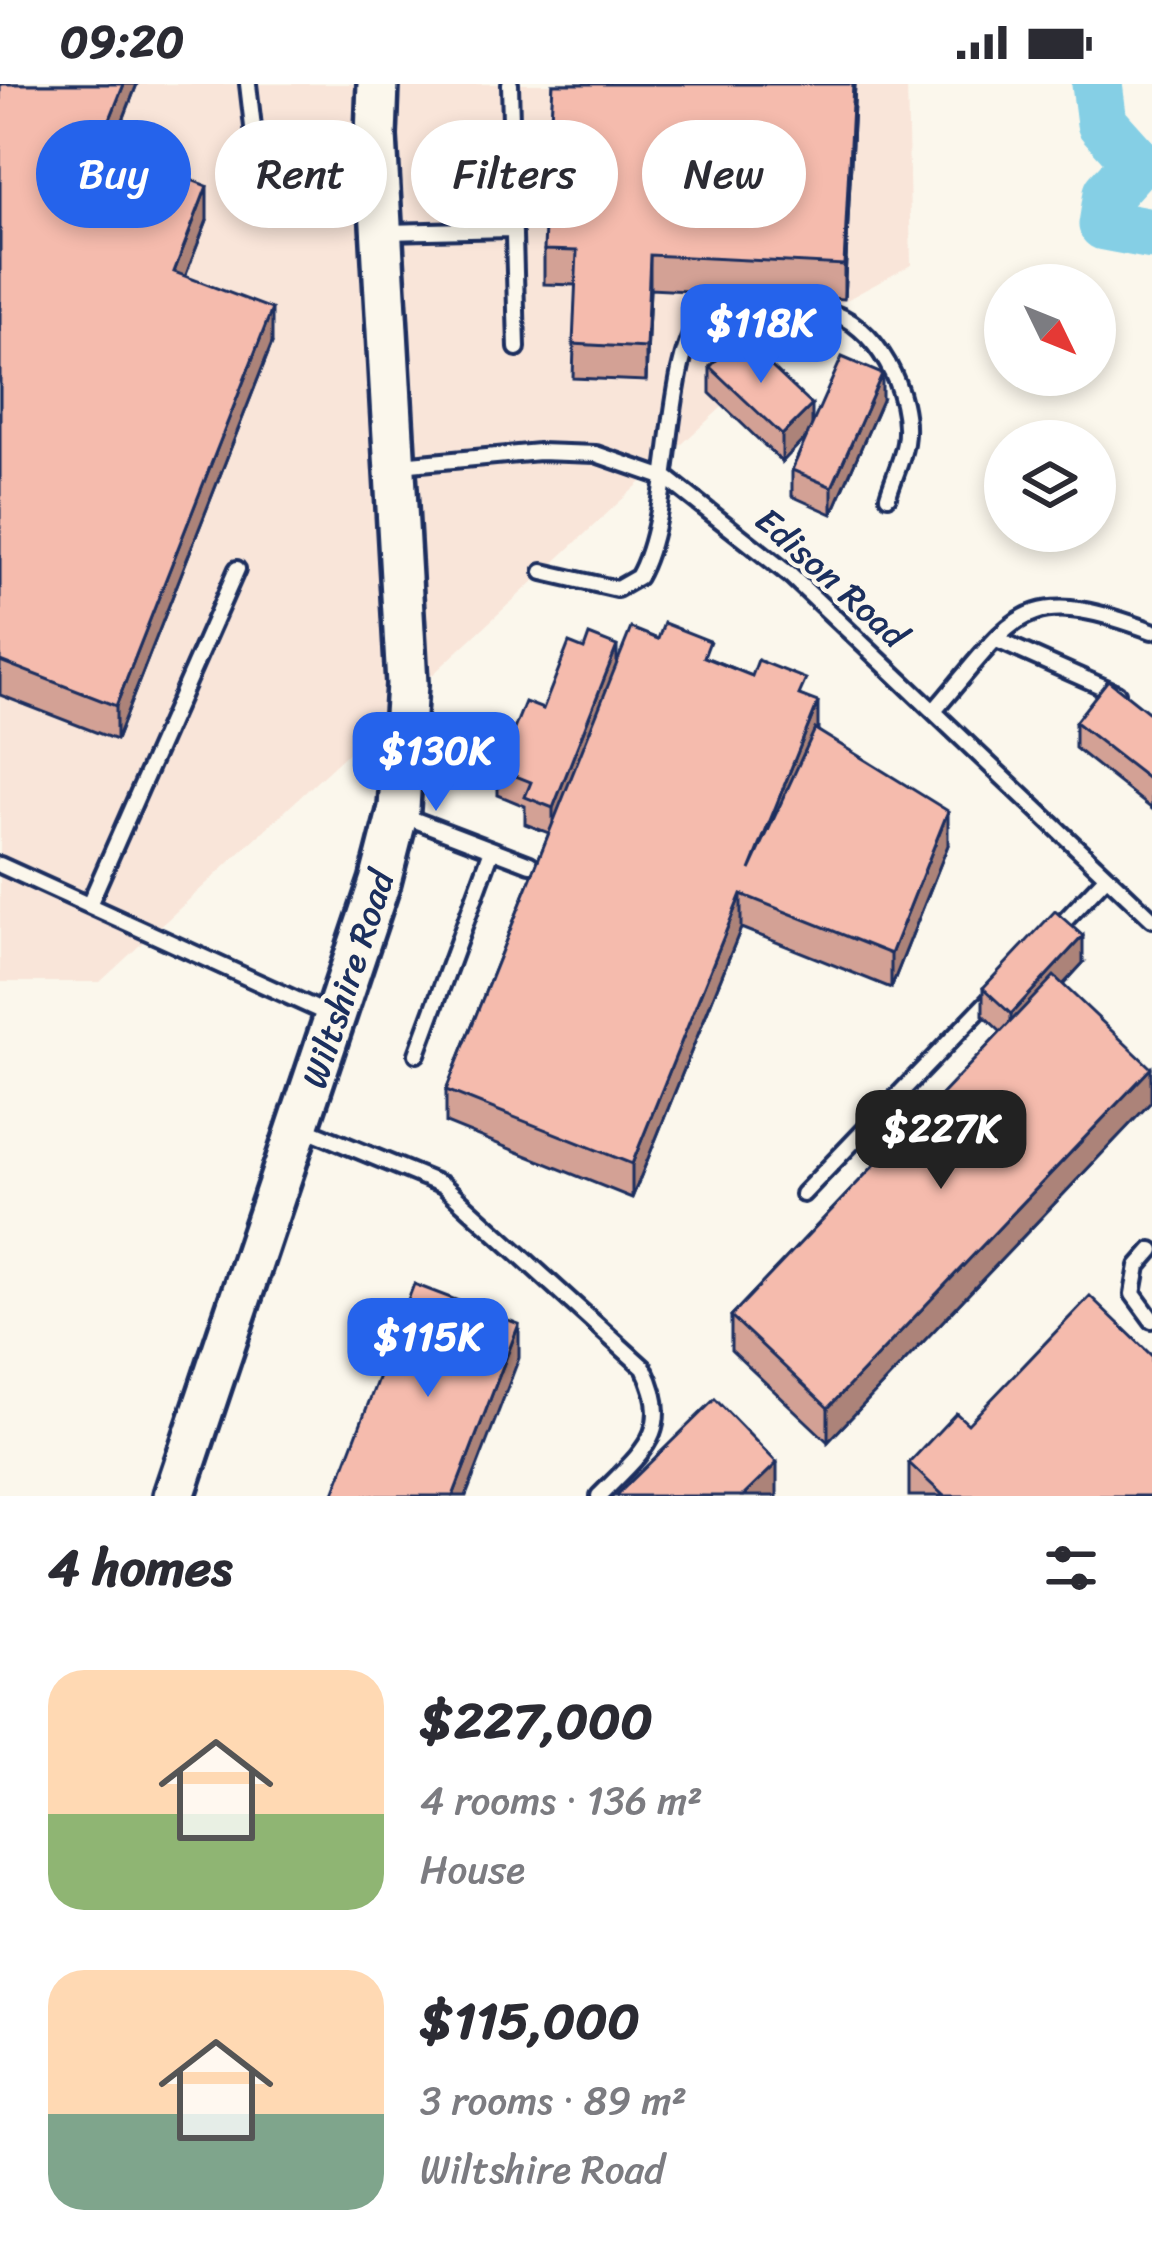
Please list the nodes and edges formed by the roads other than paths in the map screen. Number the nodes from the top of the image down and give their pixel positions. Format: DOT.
graph roads {
  1 [pos="248,84"];
  2 [pos="378,84"];
  3 [pos="510,84"];
  4 [pos="252,120"];
  5 [pos="510,229"];
  6 [pos="382,232"];
  7 [pos="517,348"];
  8 [pos="395,466"];
  9 [pos="668,479"];
  10 [pos="888,496"];
  11 [pos="237,569"];
  12 [pos="543,572"];
  13 [pos="1152,631"];
  14 [pos="997,640"];
  15 [pos="1138,705"];
  16 [pos="934,711"];
  17 [pos="397,814"];
  18 [pos="492,850"];
  19 [pos="530,864"];
  20 [pos="0,865"];
  21 [pos="1107,876"];
  22 [pos="88,904"];
  23 [pos="1152,919"];
  24 [pos="1043,943"];
  25 [pos="1011,976"];
  26 [pos="335,1017"];
  27 [pos="417,1054"];
  28 [pos="299,1126"];
  29 [pos="803,1193"];
  30 [pos="1152,1250"];
  31 [pos="1152,1320"];
  32 [pos="174,1496"];
  33 [pos="599,1496"];
  1 -- 4 [label="lane"];
  2 -- 6 [label="street, Wiltshire Road"];
  3 -- 5 [label="lane"];
  5 -- 6 [label="lane"];
  5 -- 7 [label="lane"];
  6 -- 8 [label="street, Wiltshire Road"];
  8 -- 9 [label="lane, Edison Road"];
  8 -- 17 [label="street, Wiltshire Road"];
  9 -- 10 [label="lane"];
  9 -- 12 [label="lane"];
  9 -- 16 [label="lane, Edison Road"];
  11 -- 22 [label="lane"];
  13 -- 14 [label="lane"];
  14 -- 15 [label="lane"];
  14 -- 16 [label="lane"];
  16 -- 21 [label="lane, Edison Road"];
  17 -- 18 [label="lane"];
  17 -- 26 [label="street, Wiltshire Road"];
  18 -- 19 [label="lane"];
  18 -- 27 [label="lane"];
  20 -- 22 [label="lane"];
  21 -- 23 [label="lane, Edison Road"];
  21 -- 24 [label="lane"];
  22 -- 26 [label="lane"];
  25 -- 29 [label="lane"];
  26 -- 28 [label="street, Wiltshire Road"];
  28 -- 32 [label="street, Wiltshire Road"];
  28 -- 33 [label="lane"];
  30 -- 31 [label="lane"];
}
